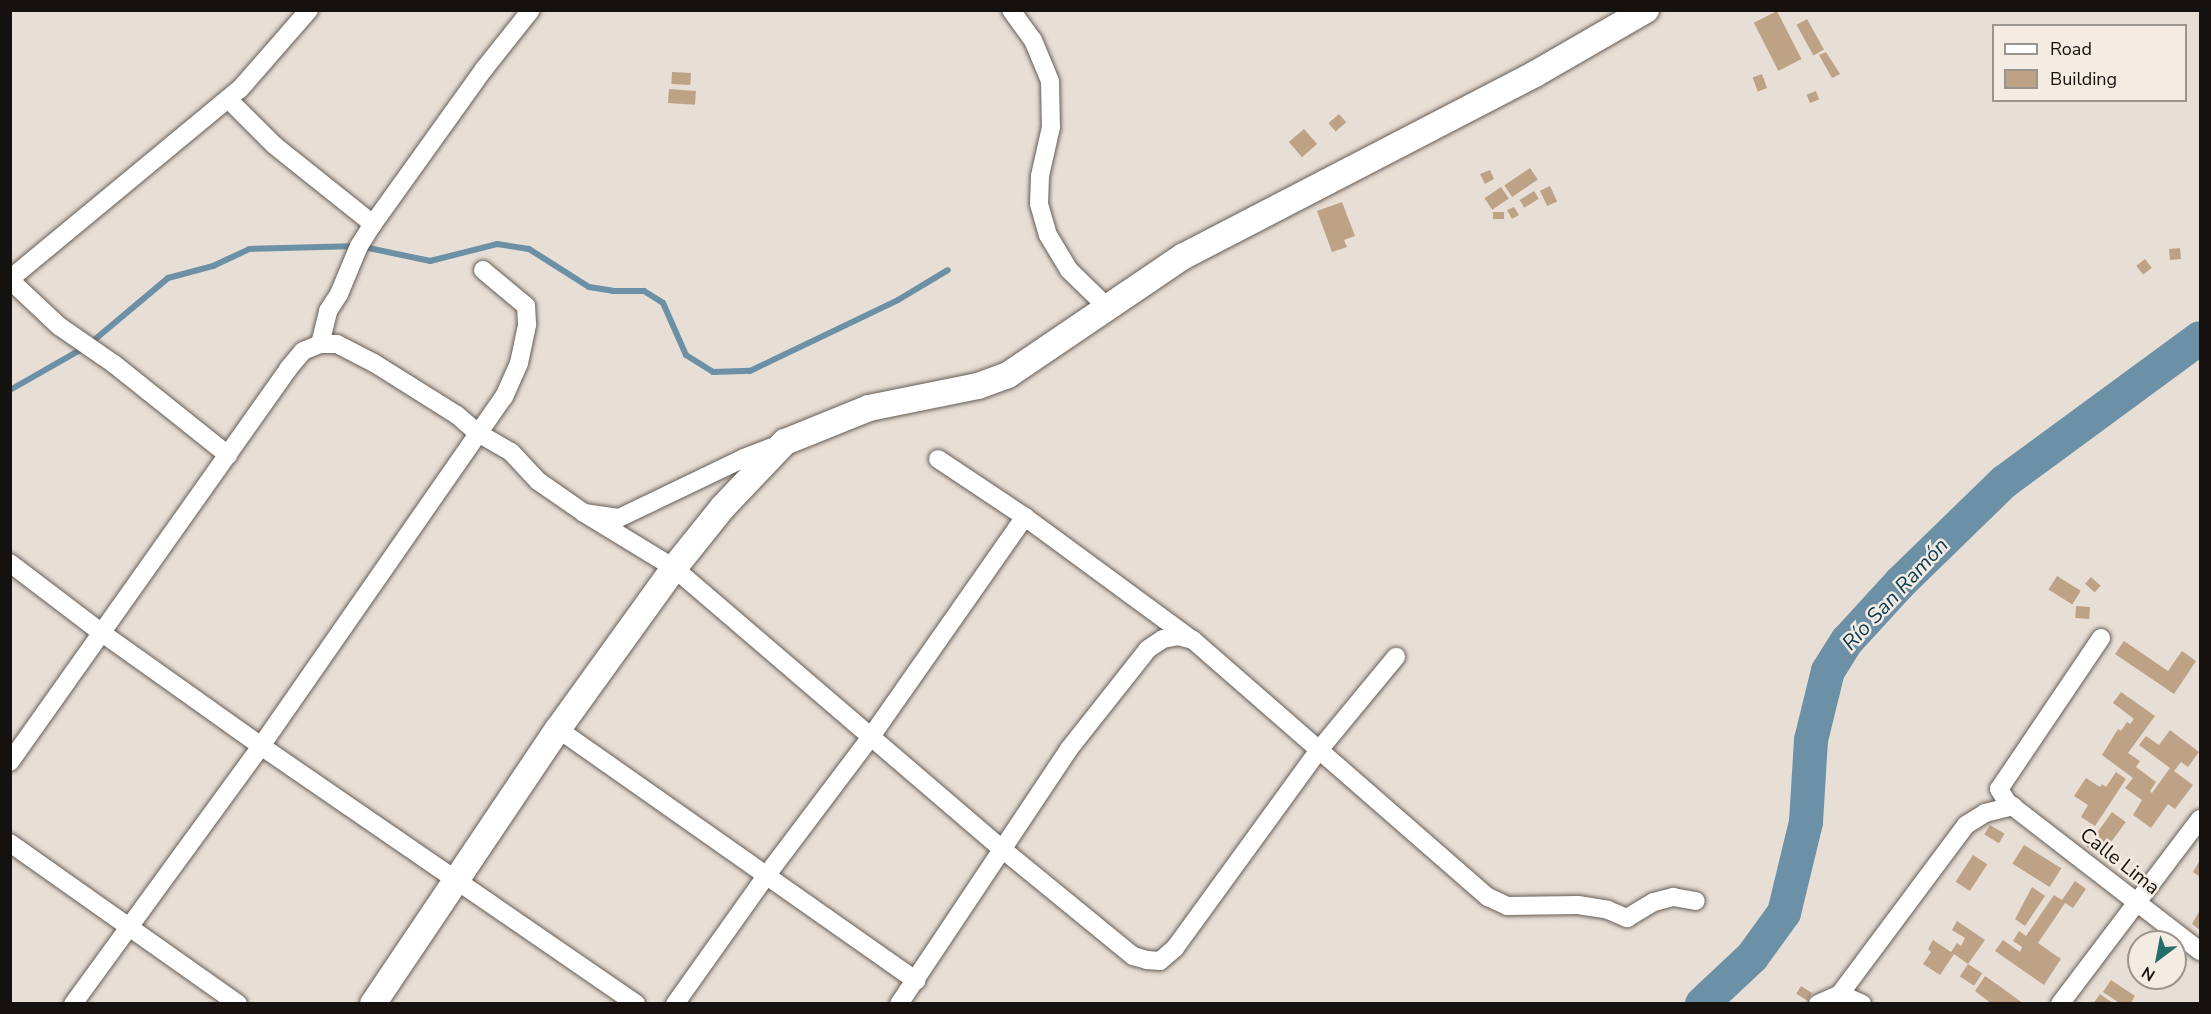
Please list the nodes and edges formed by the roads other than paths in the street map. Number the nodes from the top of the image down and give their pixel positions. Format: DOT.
graph roads {
  1 [pos="309,10"];
  2 [pos="531,10"];
  3 [pos="1011,10"];
  4 [pos="1646,10"];
  5 [pos="228,99"];
  6 [pos="373,224"];
  7 [pos="483,270"];
  8 [pos="10,279"];
  9 [pos="1107,307"];
  10 [pos="320,344"];
  11 [pos="478,433"];
  12 [pos="784,442"];
  13 [pos="228,454"];
  14 [pos="938,459"];
  15 [pos="584,513"];
  16 [pos="1025,517"];
  17 [pos="10,563"];
  18 [pos="674,568"];
  19 [pos="102,633"];
  20 [pos="2101,638"];
  21 [pos="1193,640"];
  22 [pos="1396,657"];
  23 [pos="558,729"];
  24 [pos="870,738"];
  25 [pos="261,746"];
  26 [pos="1319,750"];
  27 [pos="10,762"];
  28 [pos="2013,806"];
  29 [pos="2200,819"];
  30 [pos="10,843"];
  31 [pos="1001,848"];
  32 [pos="766,876"];
  33 [pos="455,880"];
  34 [pos="1696,901"];
  35 [pos="2137,904"];
  36 [pos="128,927"];
  37 [pos="2200,951"];
  38 [pos="916,981"];
  39 [pos="1840,994"];
  40 [pos="73,1004"];
  41 [pos="238,1004"];
  42 [pos="373,1004"];
  43 [pos="636,1004"];
  44 [pos="675,1004"];
  45 [pos="899,1004"];
  46 [pos="1818,1004"];
  47 [pos="1862,1004"];
  48 [pos="2060,1004"];
  1 -- 5 [label="street"];
  2 -- 6 [label="street"];
  3 -- 9 [label="street"];
  4 -- 9 [label="main road"];
  5 -- 6 [label="street"];
  5 -- 8 [label="street"];
  6 -- 10 [label="street"];
  7 -- 11 [label="street"];
  8 -- 13 [label="street"];
  9 -- 12 [label="main road"];
  10 -- 11 [label="street"];
  10 -- 13 [label="street"];
  11 -- 15 [label="street"];
  11 -- 25 [label="street"];
  12 -- 15 [label="street"];
  12 -- 18 [label="main road"];
  13 -- 19 [label="street"];
  14 -- 16 [label="street"];
  15 -- 18 [label="street"];
  16 -- 21 [label="street"];
  16 -- 24 [label="street"];
  17 -- 19 [label="street"];
  18 -- 23 [label="main road"];
  18 -- 24 [label="street"];
  19 -- 25 [label="street"];
  19 -- 27 [label="street"];
  20 -- 28 [label="street"];
  21 -- 26 [label="street"];
  21 -- 31 [label="street"];
  22 -- 26 [label="street"];
  23 -- 32 [label="street"];
  23 -- 33 [label="main road"];
  24 -- 31 [label="street"];
  24 -- 32 [label="street"];
  25 -- 33 [label="street"];
  25 -- 36 [label="street"];
  26 -- 31 [label="street"];
  26 -- 34 [label="street"];
  28 -- 35 [label="street, Calle Lima"];
  28 -- 39 [label="street"];
  29 -- 35 [label="street"];
  30 -- 36 [label="street"];
  31 -- 38 [label="street"];
  32 -- 38 [label="street"];
  32 -- 44 [label="street"];
  33 -- 42 [label="main road"];
  33 -- 43 [label="street"];
  35 -- 37 [label="street, Calle Lima"];
  35 -- 48 [label="street"];
  36 -- 40 [label="street"];
  36 -- 41 [label="street"];
  38 -- 45 [label="street"];
  39 -- 46 [label="street"];
  39 -- 47 [label="street"];
}
